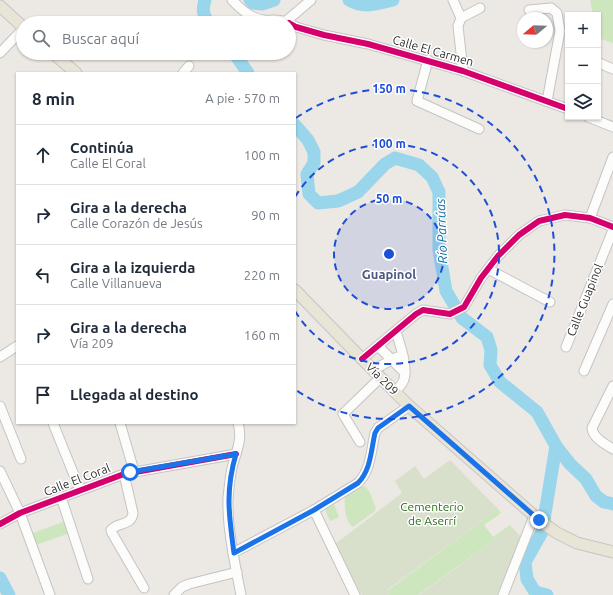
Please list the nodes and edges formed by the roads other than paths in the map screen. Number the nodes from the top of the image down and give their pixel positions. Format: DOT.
graph roads {
  1 [pos="232,0"];
  2 [pos="311,0"];
  3 [pos="453,0"];
  4 [pos="0,6"];
  5 [pos="480,8"];
  6 [pos="530,10"];
  7 [pos="252,16"];
  8 [pos="295,16"];
  9 [pos="461,18"];
  10 [pos="16,21"];
  11 [pos="296,27"];
  12 [pos="16,36"];
  13 [pos="0,53"];
  14 [pos="61,60"];
  15 [pos="428,60"];
  16 [pos="601,64"];
  17 [pos="613,69"];
  18 [pos="463,71"];
  19 [pos="75,72"];
  20 [pos="547,101"];
  21 [pos="565,108"];
  22 [pos="596,120"];
  23 [pos="613,127"];
  24 [pos="479,128"];
  25 [pos="613,156"];
  26 [pos="590,218"];
  27 [pos="613,227"];
  28 [pos="613,230"];
  29 [pos="488,269"];
  30 [pos="296,295"];
  31 [pos="550,302"];
  32 [pos="613,304"];
  33 [pos="396,332"];
  34 [pos="378,346"];
  35 [pos="16,347"];
  36 [pos="566,347"];
  37 [pos="403,353"];
  38 [pos="0,357"];
  39 [pos="362,359"];
  40 [pos="393,359"];
  41 [pos="584,371"];
  42 [pos="405,373"];
  43 [pos="376,374"];
  44 [pos="613,388"];
  45 [pos="395,392"];
  46 [pos="0,406"];
  47 [pos="409,406"];
  48 [pos="53,424"];
  49 [pos="120,424"];
  50 [pos="238,424"];
  51 [pos="360,442"];
  52 [pos="613,449"];
  53 [pos="236,454"];
  54 [pos="21,458"];
  55 [pos="0,470"];
  56 [pos="134,471"];
  57 [pos="124,474"];
  58 [pos="80,490"];
  59 [pos="61,497"];
  60 [pos="314,510"];
  61 [pos="20,513"];
  62 [pos="540,521"];
  63 [pos="0,524"];
  64 [pos="613,552"];
  65 [pos="234,553"];
  66 [pos="237,572"];
  67 [pos="88,579"];
  68 [pos="144,588"];
  69 [pos="50,595"];
  70 [pos="174,595"];
  71 [pos="241,595"];
  72 [pos="355,595"];
  73 [pos="503,595"];
  1 -- 7 [label="street, Calle El Carmen"];
  2 -- 8 [label="street"];
  3 -- 9 [label="street"];
  4 -- 10 [label="main road"];
  5 -- 9 [label="street"];
  6 -- 20 [label="street"];
  9 -- 18 [label="street"];
  11 -- 15 [label="street, Calle El Carmen"];
  12 -- 13 [label="street"];
  14 -- 19 [label="main road"];
  15 -- 18 [label="street, Calle El Carmen"];
  15 -- 24 [label="street"];
  16 -- 17 [label="street"];
  18 -- 20 [label="street, Calle El Carmen"];
  20 -- 21 [label="street, Calle El Carmen"];
  22 -- 23 [label="street"];
  25 -- 26 [label="street"];
  26 -- 27 [label="street"];
  26 -- 29 [label="street"];
  28 -- 36 [label="street, Calle Guapinol"];
  29 -- 31 [label="street"];
  29 -- 33 [label="street"];
  30 -- 39 [label="main road, Vía 209"];
  32 -- 41 [label="street"];
  33 -- 34 [label="street"];
  33 -- 37 [label="street"];
  34 -- 39 [label="street"];
  34 -- 40 [label="street"];
  35 -- 38 [label="street"];
  37 -- 40 [label="street"];
  37 -- 42 [label="street"];
  39 -- 43 [label="main road, Vía 209"];
  40 -- 42 [label="street"];
  40 -- 43 [label="street"];
  42 -- 45 [label="street"];
  43 -- 45 [label="main road, Vía 209"];
  43 -- 51 [label="street"];
  44 -- 52 [label="street"];
  45 -- 47 [label="main road, Vía 209"];
  46 -- 54 [label="street"];
  47 -- 60 [label="street"];
  47 -- 62 [label="main road, Vía 209"];
  48 -- 58 [label="street"];
  49 -- 56 [label="street"];
  50 -- 53 [label="street"];
  53 -- 56 [label="street, Calle El Coral"];
  53 -- 65 [label="street"];
  55 -- 61 [label="street"];
  56 -- 57 [label="street, Calle El Coral"];
  57 -- 58 [label="street, Calle El Coral"];
  57 -- 68 [label="street"];
  58 -- 59 [label="street, Calle El Coral"];
  59 -- 61 [label="street, Calle El Coral"];
  59 -- 67 [label="street"];
  60 -- 65 [label="street"];
  60 -- 72 [label="street"];
  61 -- 63 [label="street, Calle El Coral"];
  61 -- 69 [label="street"];
  62 -- 64 [label="main road, Vía 209"];
  62 -- 73 [label="street"];
  65 -- 66 [label="street"];
  66 -- 70 [label="street"];
  66 -- 71 [label="street"];
}
